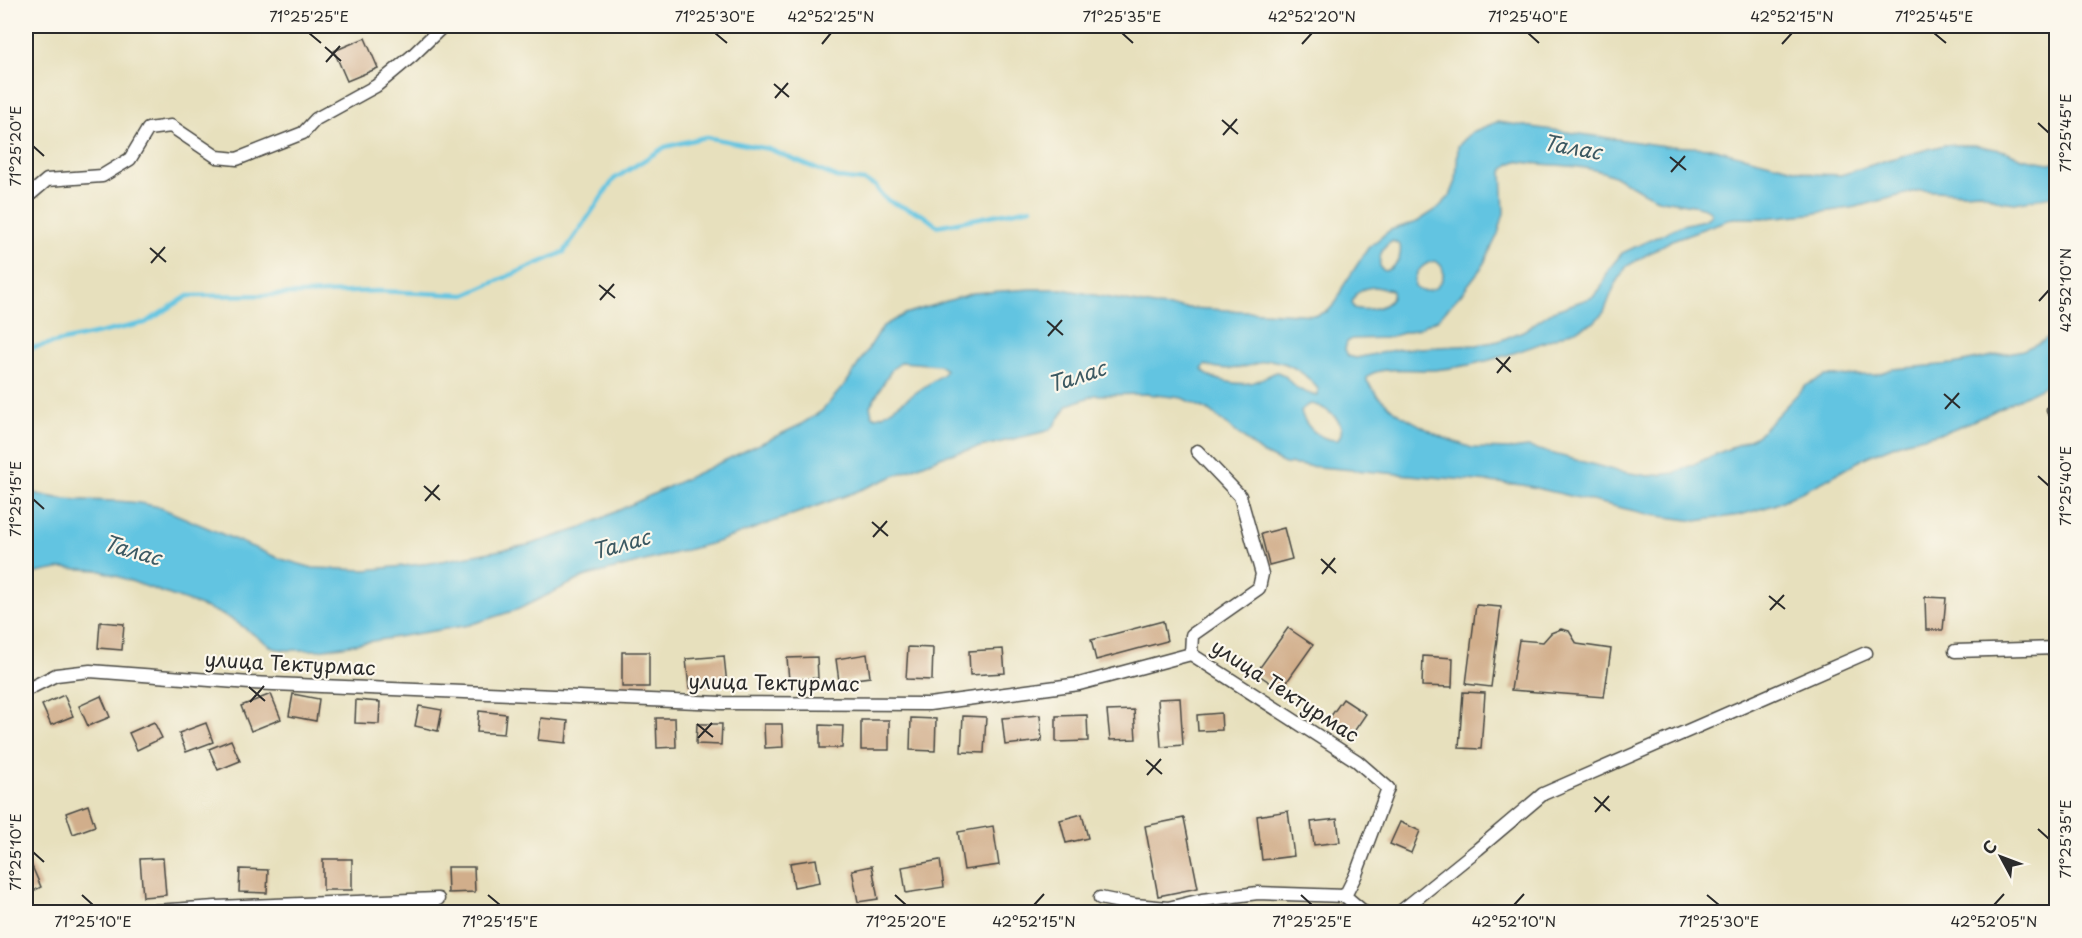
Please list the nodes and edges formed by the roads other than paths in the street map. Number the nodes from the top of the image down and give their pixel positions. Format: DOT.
graph roads {
  1 [pos="443,26"];
  2 [pos="26,198"];
  3 [pos="1197,452"];
  4 [pos="2056,648"];
  5 [pos="1955,651"];
  6 [pos="1866,653"];
  7 [pos="1191,654"];
  8 [pos="26,690"];
  9 [pos="1345,896"];
  10 [pos="1100,898"];
  11 [pos="438,899"];
  12 [pos="299,908"];
  13 [pos="140,912"];
  14 [pos="1364,912"];
  15 [pos="1400,912"];
  1 -- 2 [label="street"];
  3 -- 7 [label="street"];
  4 -- 5 [label="street"];
  6 -- 15 [label="street"];
  7 -- 8 [label="street, улица Тектурмас"];
  7 -- 9 [label="street, улица Тектурмас"];
  9 -- 10 [label="street"];
  9 -- 14 [label="street"];
  11 -- 12 [label="street"];
  12 -- 13 [label="street"];
}
